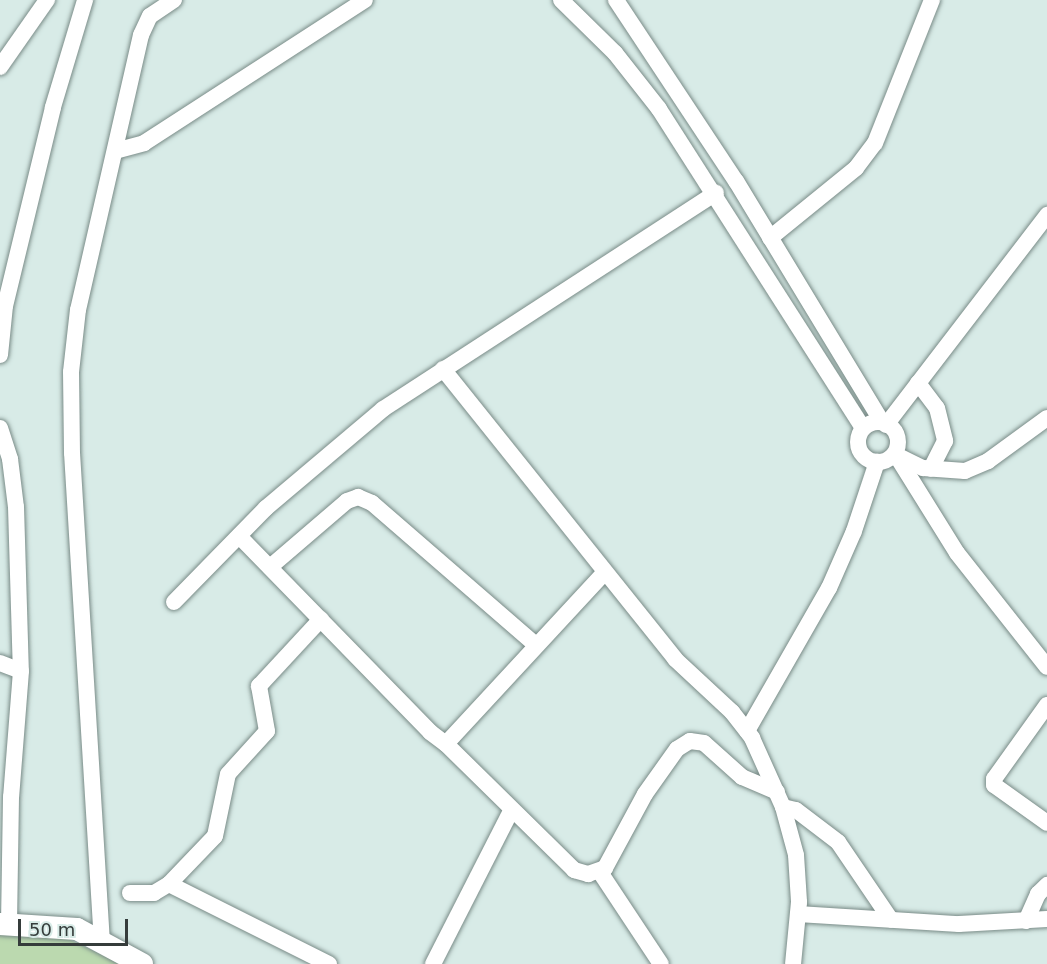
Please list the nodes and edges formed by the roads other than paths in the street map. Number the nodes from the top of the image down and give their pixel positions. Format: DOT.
graph roads {
  1 [pos="47,0"];
  2 [pos="85,0"];
  3 [pos="174,0"];
  4 [pos="365,0"];
  5 [pos="561,0"];
  6 [pos="616,0"];
  7 [pos="932,0"];
  8 [pos="0,67"];
  9 [pos="115,151"];
  10 [pos="716,193"];
  11 [pos="1047,214"];
  12 [pos="770,238"];
  13 [pos="6,275"];
  14 [pos="0,355"];
  15 [pos="443,369"];
  16 [pos="918,383"];
  17 [pos="1047,418"];
  18 [pos="884,424"];
  19 [pos="0,428"];
  20 [pos="862,428"];
  21 [pos="896,455"];
  22 [pos="5,457"];
  23 [pos="877,462"];
  24 [pos="931,469"];
  25 [pos="8,505"];
  26 [pos="239,536"];
  27 [pos="270,567"];
  28 [pos="605,572"];
  29 [pos="0,582"];
  30 [pos="17,587"];
  31 [pos="174,602"];
  32 [pos="321,619"];
  33 [pos="536,644"];
  34 [pos="0,663"];
  35 [pos="1047,667"];
  36 [pos="21,671"];
  37 [pos="1047,705"];
  38 [pos="747,731"];
  39 [pos="446,744"];
  40 [pos="5,795"];
  41 [pos="780,800"];
  42 [pos="511,811"];
  43 [pos="1047,824"];
  44 [pos="600,872"];
  45 [pos="169,884"];
  46 [pos="1047,885"];
  47 [pos="130,893"];
  48 [pos="798,914"];
  49 [pos="891,920"];
  50 [pos="1047,920"];
  51 [pos="1026,921"];
  52 [pos="5,924"];
  53 [pos="102,943"];
  54 [pos="142,964"];
  55 [pos="328,964"];
  56 [pos="433,964"];
  57 [pos="662,964"];
  58 [pos="793,964"];
  1 -- 8 [label="street"];
  2 -- 13 [label="street"];
  3 -- 9 [label="street"];
  4 -- 9 [label="street"];
  5 -- 10 [label="street"];
  6 -- 12 [label="street"];
  7 -- 12 [label="street"];
  9 -- 53 [label="street"];
  10 -- 15 [label="street"];
  10 -- 20 [label="street"];
  11 -- 16 [label="street"];
  12 -- 18 [label="street"];
  13 -- 14 [label="street"];
  15 -- 26 [label="street"];
  15 -- 28 [label="street"];
  16 -- 18 [label="street"];
  16 -- 24 [label="street"];
  17 -- 24 [label="street"];
  18 -- 20 [label="street"];
  18 -- 21 [label="street"];
  19 -- 22 [label="street"];
  20 -- 23 [label="street"];
  21 -- 23 [label="street"];
  21 -- 24 [label="street"];
  21 -- 35 [label="street"];
  22 -- 25 [label="street"];
  23 -- 38 [label="street"];
  25 -- 30 [label="street"];
  26 -- 27 [label="street"];
  26 -- 31 [label="street"];
  27 -- 32 [label="street"];
  27 -- 33 [label="street"];
  28 -- 33 [label="street"];
  28 -- 38 [label="street"];
  29 -- 30 [label="street"];
  30 -- 36 [label="street"];
  32 -- 39 [label="street"];
  32 -- 45 [label="street"];
  33 -- 39 [label="street"];
  34 -- 36 [label="street"];
  36 -- 40 [label="street"];
  37 -- 43 [label="street"];
  38 -- 41 [label="street"];
  39 -- 42 [label="street"];
  40 -- 52 [label="street"];
  41 -- 44 [label="street"];
  41 -- 48 [label="street"];
  41 -- 49 [label="street"];
  42 -- 44 [label="street"];
  42 -- 56 [label="street"];
  44 -- 57 [label="street"];
  45 -- 47 [label="street"];
  45 -- 55 [label="street"];
  46 -- 51 [label="street"];
  48 -- 49 [label="street"];
  48 -- 58 [label="street"];
  49 -- 51 [label="street"];
  50 -- 51 [label="street"];
  52 -- 53 [label="street"];
  53 -- 54 [label="street"];
}
